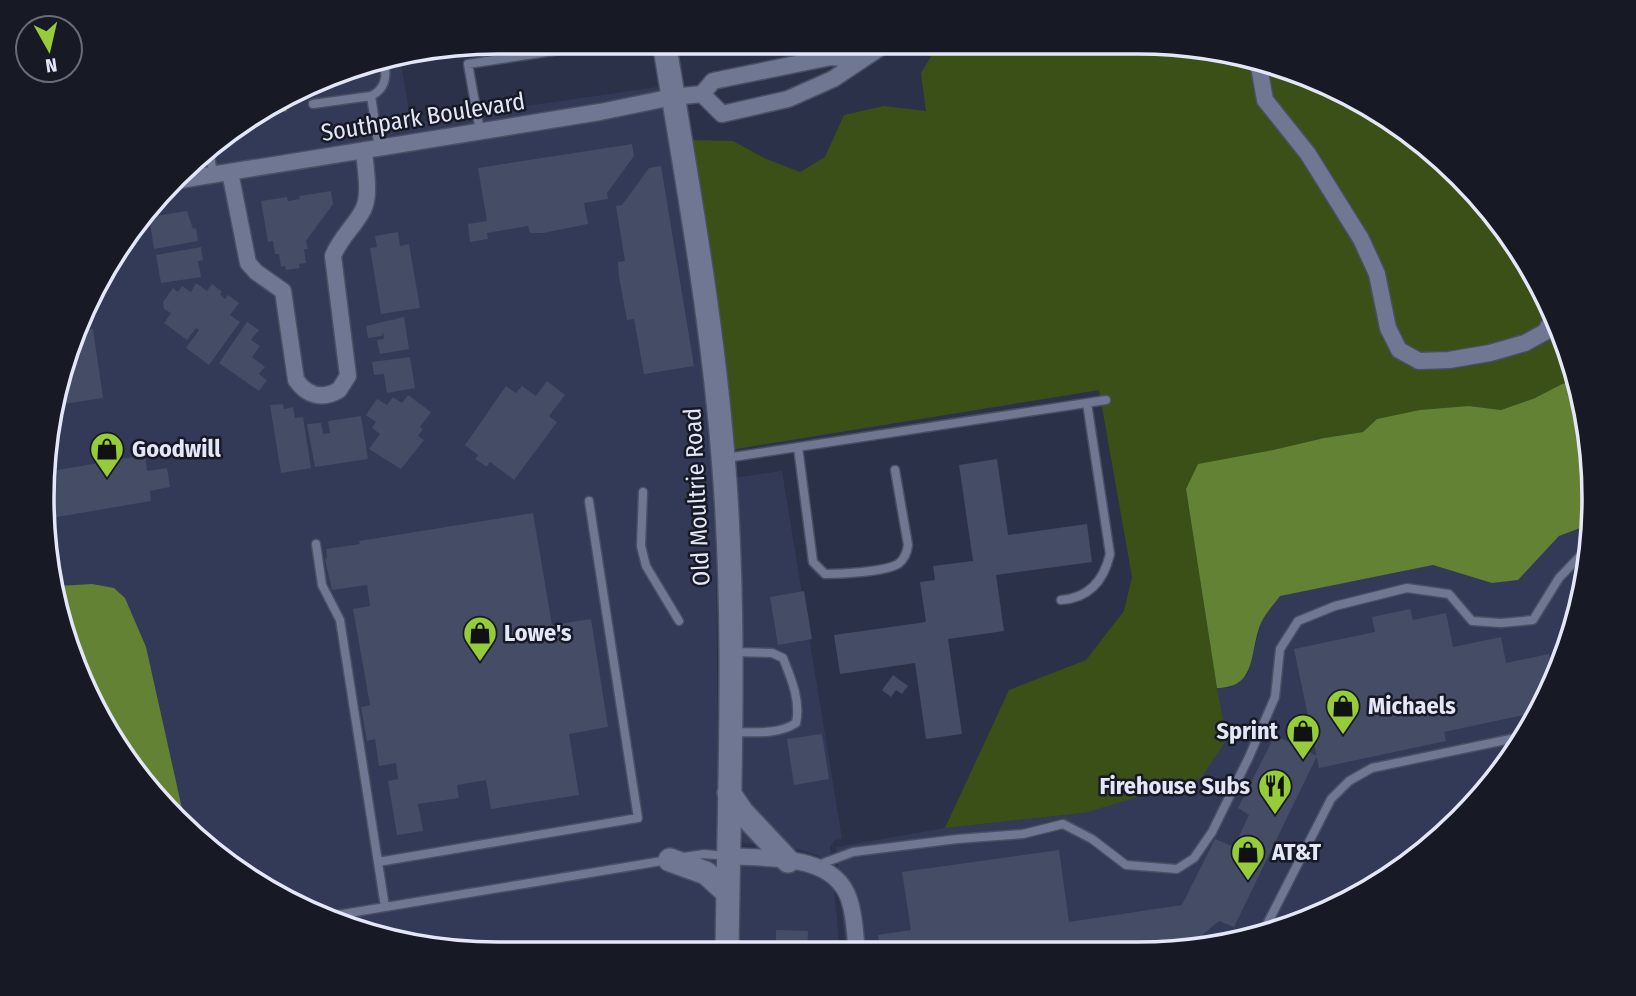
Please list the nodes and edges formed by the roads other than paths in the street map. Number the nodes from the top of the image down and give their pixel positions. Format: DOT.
graph roads {
  1 [pos="534,54"];
  2 [pos="666,54"];
  3 [pos="870,54"];
  4 [pos="860,60"];
  5 [pos="385,69"];
  6 [pos="1260,71"];
  7 [pos="702,94"];
  8 [pos="371,96"];
  9 [pos="673,97"];
  10 [pos="313,104"];
  11 [pos="480,131"];
  12 [pos="372,149"];
  13 [pos="211,159"];
  14 [pos="230,172"];
  15 [pos="213,174"];
  16 [pos="190,178"];
  17 [pos="1548,328"];
  18 [pos="1106,400"];
  19 [pos="1087,403"];
  20 [pos="797,447"];
  21 [pos="723,459"];
  22 [pos="895,470"];
  23 [pos="643,492"];
  24 [pos="589,501"];
  25 [pos="316,544"];
  26 [pos="1577,560"];
  27 [pos="1061,600"];
  28 [pos="679,621"];
  29 [pos="730,652"];
  30 [pos="731,732"];
  31 [pos="1511,739"];
  32 [pos="729,793"];
  33 [pos="728,856"];
  34 [pos="670,860"];
  35 [pos="788,861"];
  36 [pos="377,862"];
  37 [pos="818,865"];
  38 [pos="728,893"];
  39 [pos="385,907"];
  40 [pos="344,914"];
  41 [pos="1268,922"];
  42 [pos="727,942"];
  43 [pos="856,942"];
  1 -- 11 [label="lane"];
  2 -- 9 [label="main road, Old Moultrie Road"];
  3 -- 4 [label="street"];
  4 -- 7 [label="street"];
  4 -- 7 [label="street"];
  5 -- 8 [label="lane"];
  6 -- 17 [label="street"];
  7 -- 9 [label="street, Southpark Boulevard"];
  8 -- 10 [label="lane"];
  8 -- 12 [label="lane"];
  9 -- 11 [label="street, Southpark Boulevard"];
  9 -- 21 [label="main road, Old Moultrie Road"];
  11 -- 12 [label="street, Southpark Boulevard"];
  12 -- 14 [label="street, Southpark Boulevard"];
  12 -- 14 [label="street"];
  13 -- 15 [label="lane"];
  14 -- 15 [label="street, Southpark Boulevard"];
  15 -- 16 [label="street, Southpark Boulevard"];
  18 -- 19 [label="lane"];
  19 -- 20 [label="lane"];
  19 -- 27 [label="lane"];
  20 -- 21 [label="lane"];
  20 -- 22 [label="lane"];
  21 -- 29 [label="main road, Old Moultrie Road"];
  23 -- 28 [label="lane"];
  24 -- 36 [label="lane"];
  25 -- 36 [label="lane"];
  26 -- 37 [label="lane"];
  29 -- 30 [label="main road, Old Moultrie Road"];
  29 -- 30 [label="lane"];
  30 -- 32 [label="main road, Old Moultrie Road"];
  31 -- 41 [label="lane"];
  32 -- 33 [label="main road, Old Moultrie Road"];
  32 -- 35 [label="main road"];
  33 -- 34 [label="lane"];
  33 -- 35 [label="street"];
  33 -- 38 [label="main road, Old Moultrie Road"];
  34 -- 38 [label="main road"];
  34 -- 39 [label="lane"];
  35 -- 37 [label="street"];
  36 -- 39 [label="lane"];
  37 -- 43 [label="street"];
  38 -- 42 [label="main road, Old Moultrie Road"];
  39 -- 40 [label="lane"];
}
